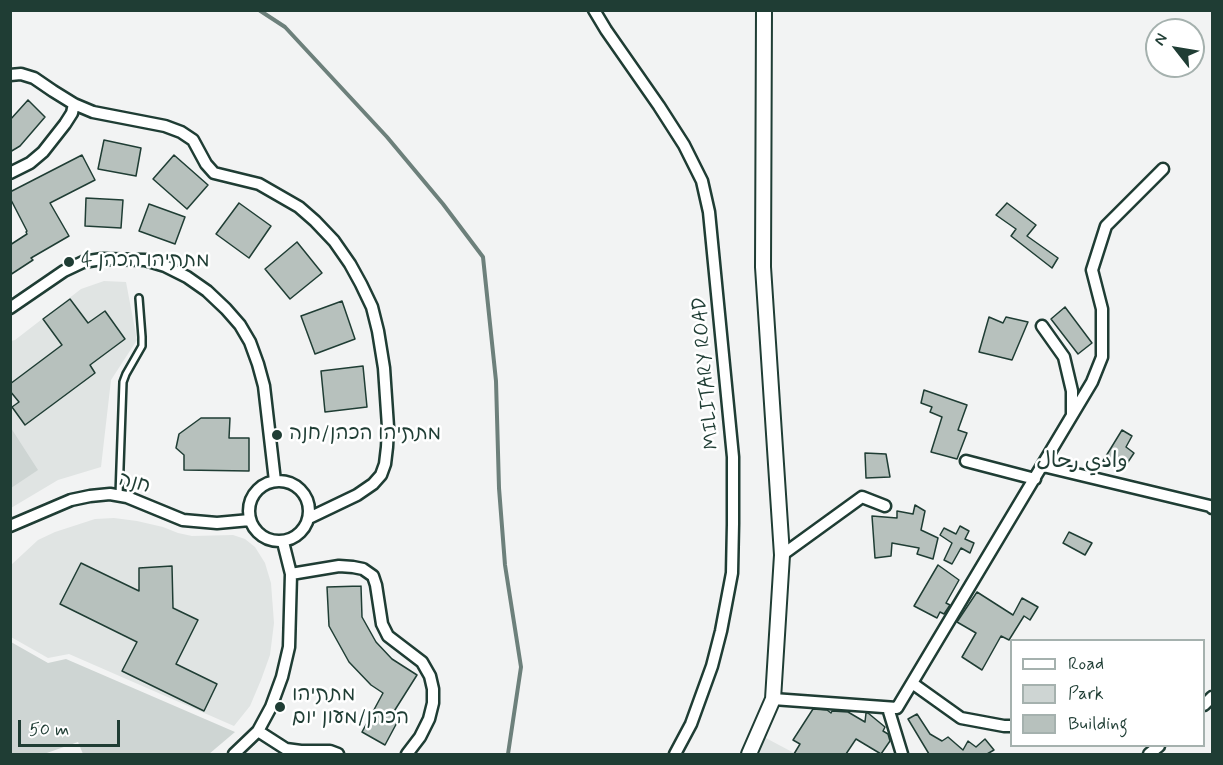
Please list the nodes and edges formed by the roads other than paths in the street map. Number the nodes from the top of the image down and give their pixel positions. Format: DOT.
graph roads {
  1 [pos="594,10"];
  2 [pos="764,10"];
  3 [pos="10,75"];
  4 [pos="74,104"];
  5 [pos="1163,169"];
  6 [pos="10,173"];
  7 [pos="139,298"];
  8 [pos="10,308"];
  9 [pos="1042,326"];
  10 [pos="1072,416"];
  11 [pos="966,461"];
  12 [pos="1043,466"];
  13 [pos="1035,479"];
  14 [pos="275,481"];
  15 [pos="119,495"];
  16 [pos="885,506"];
  17 [pos="1212,508"];
  18 [pos="309,518"];
  19 [pos="250,520"];
  20 [pos="10,526"];
  21 [pos="283,542"];
  22 [pos="782,555"];
  23 [pos="291,574"];
  24 [pos="912,682"];
  25 [pos="774,699"];
  26 [pos="888,708"];
  27 [pos="1010,726"];
  28 [pos="258,731"];
  29 [pos="234,754"];
  30 [pos="338,754"];
  31 [pos="407,754"];
  32 [pos="675,754"];
  33 [pos="749,754"];
  34 [pos="902,754"];
  1 -- 32 [label="street, MILITARY ROAD"];
  2 -- 22 [label="street"];
  3 -- 4 [label="street"];
  4 -- 6 [label="street"];
  4 -- 18 [label="street"];
  5 -- 10 [label="street"];
  7 -- 15 [label="lane"];
  8 -- 14 [label="street"];
  9 -- 10 [label="street"];
  10 -- 12 [label="street"];
  11 -- 13 [label="street"];
  12 -- 13 [label="street"];
  12 -- 17 [label="street"];
  13 -- 24 [label="street"];
  14 -- 18 [label="street"];
  14 -- 19 [label="street"];
  15 -- 19 [label="street, חנה"];
  15 -- 20 [label="street, חנה"];
  16 -- 22 [label="street"];
  18 -- 21 [label="street"];
  19 -- 21 [label="street"];
  21 -- 23 [label="street"];
  22 -- 25 [label="street"];
  23 -- 28 [label="street"];
  23 -- 31 [label="street"];
  24 -- 26 [label="street"];
  24 -- 27 [label="street"];
  25 -- 26 [label="street"];
  25 -- 33 [label="street"];
  26 -- 34 [label="street"];
  28 -- 29 [label="street"];
  28 -- 30 [label="street"];
}
